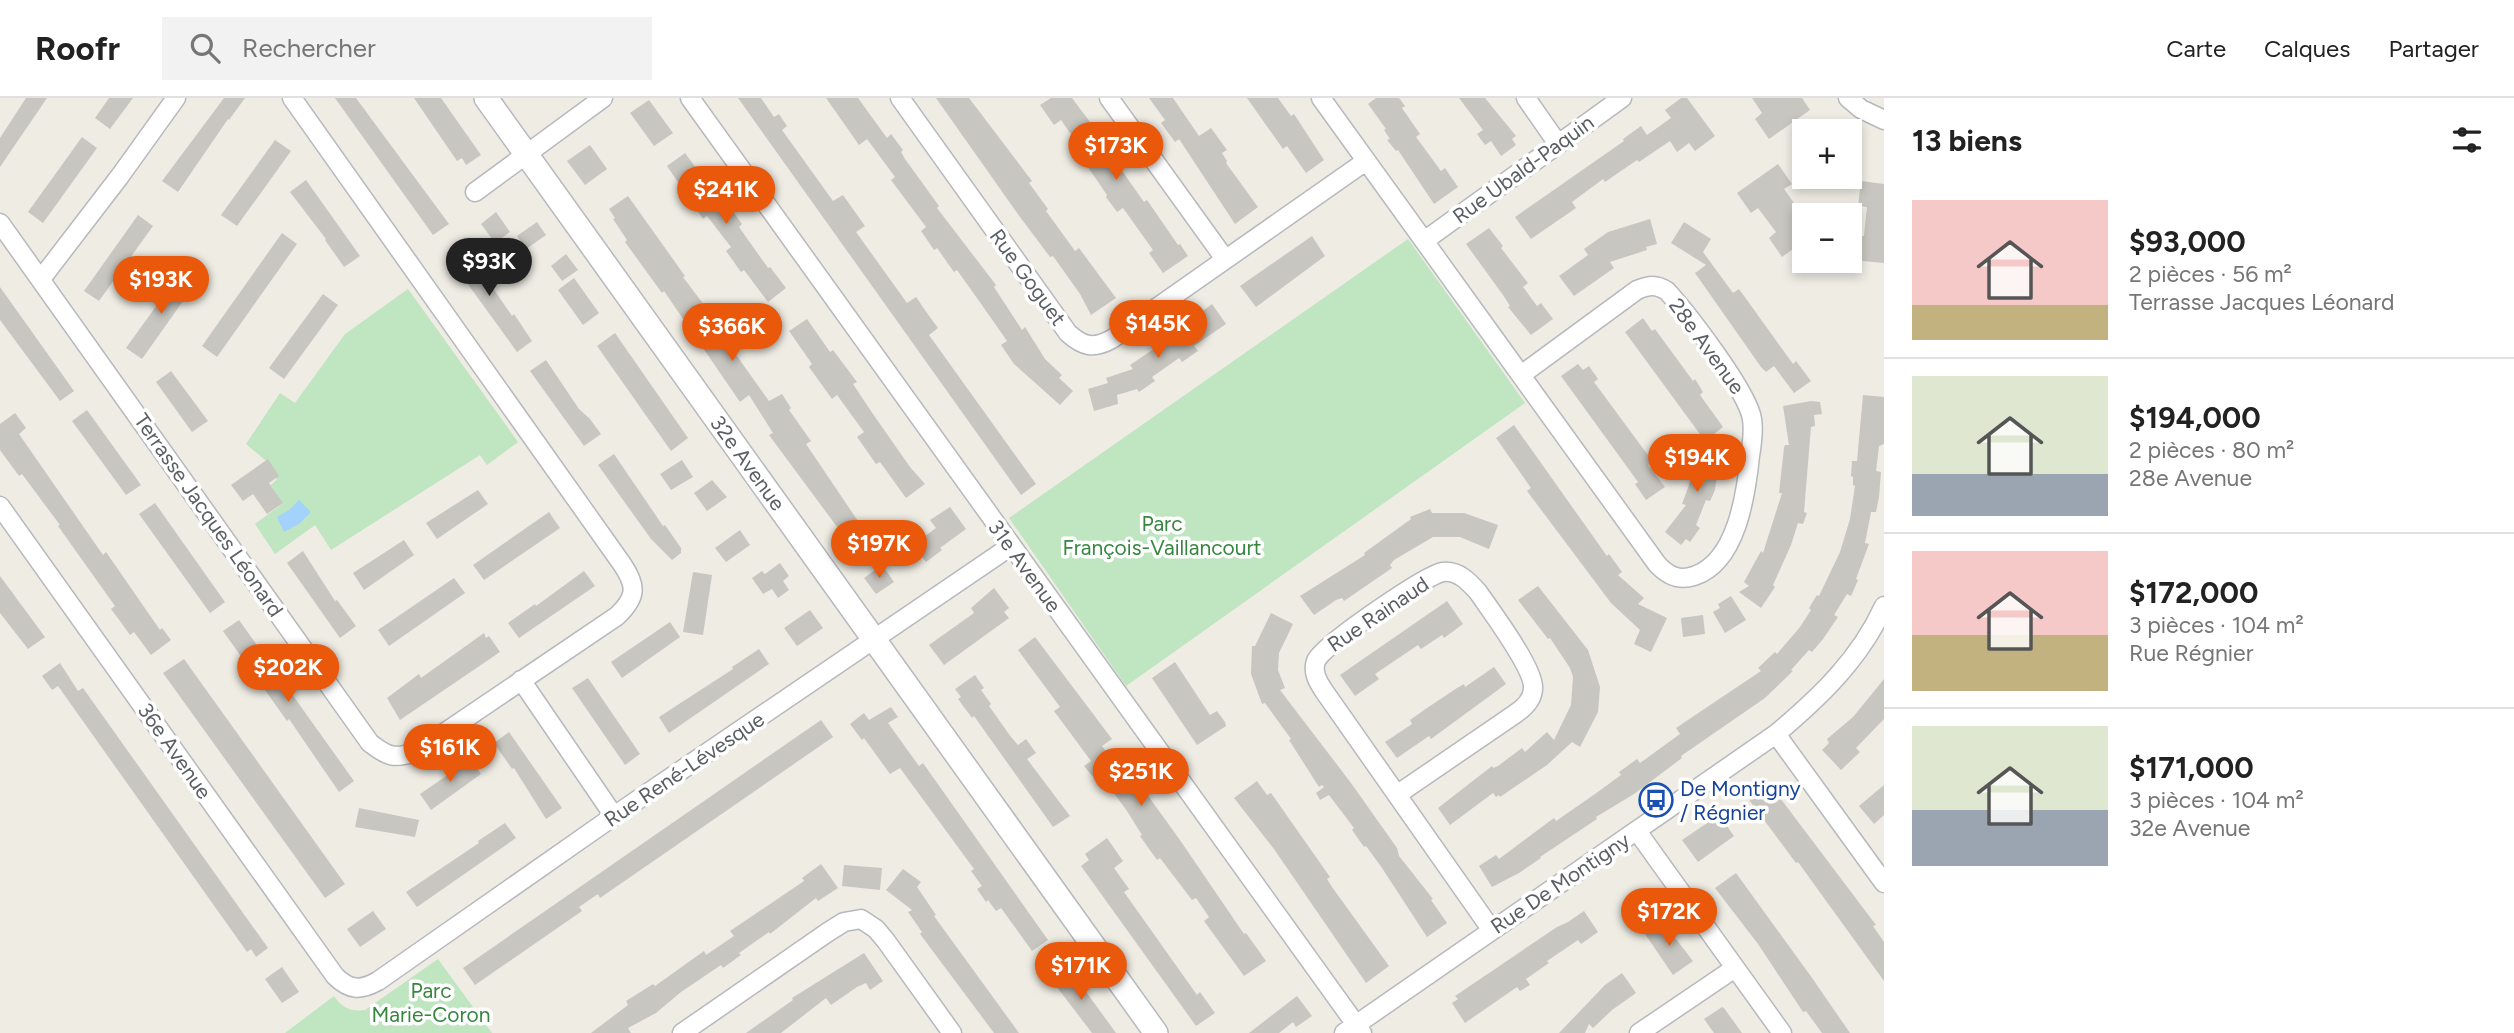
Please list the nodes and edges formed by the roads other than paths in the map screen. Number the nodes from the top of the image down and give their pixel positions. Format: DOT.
graph roads {
  1 [pos="176,98"];
  2 [pos="292,98"];
  3 [pos="486,98"];
  4 [pos="603,98"];
  5 [pos="690,98"];
  6 [pos="900,98"];
  7 [pos="1109,98"];
  8 [pos="1321,98"];
  9 [pos="1526,98"];
  10 [pos="1622,98"];
  11 [pos="1848,98"];
  12 [pos="1884,120"];
  13 [pos="1558,144"];
  14 [pos="526,154"];
  15 [pos="1366,161"];
  16 [pos="475,192"];
  17 [pos="0,223"];
  18 [pos="1424,241"];
  19 [pos="1224,259"];
  20 [pos="41,279"];
  21 [pos="1521,375"];
  22 [pos="0,506"];
  23 [pos="1011,546"];
  24 [pos="1884,606"];
  25 [pos="875,639"];
  26 [pos="522,680"];
  27 [pos="1776,734"];
  28 [pos="1398,794"];
  29 [pos="614,816"];
  30 [pos="1637,831"];
  31 [pos="1881,871"];
  32 [pos="1491,929"];
  33 [pos="1735,968"];
  34 [pos="356,989"];
  35 [pos="1354,1030"];
  36 [pos="682,1033"];
  37 [pos="952,1033"];
  38 [pos="1156,1033"];
  39 [pos="1639,1033"];
  40 [pos="1782,1033"];
  1 -- 20 [label="street"];
  2 -- 26 [label="street, Terrasse Jacques Léonard"];
  3 -- 14 [label="street, 32e Avenue"];
  4 -- 14 [label="street"];
  5 -- 23 [label="street, 31e Avenue"];
  6 -- 19 [label="street, Rue Goguet"];
  7 -- 19 [label="street"];
  8 -- 15 [label="street, 28e Avenue"];
  9 -- 13 [label="street"];
  10 -- 13 [label="street, Rue Ubald-Paquin"];
  11 -- 12 [label="street"];
  13 -- 18 [label="street, Rue Ubald-Paquin"];
  14 -- 16 [label="street"];
  14 -- 25 [label="street, 32e Avenue"];
  15 -- 18 [label="street, 28e Avenue"];
  15 -- 19 [label="street, Rue Goguet"];
  17 -- 20 [label="street, Terrasse Jacques Léonard"];
  18 -- 21 [label="street, 28e Avenue"];
  20 -- 26 [label="street, Terrasse Jacques Léonard"];
  21 -- 21 [label="street, 28e Avenue"];
  22 -- 34 [label="street, 36e Avenue"];
  23 -- 25 [label="street, Rue René-Lévesque"];
  23 -- 35 [label="street, 31e Avenue"];
  24 -- 27 [label="street, Rue De Montigny"];
  25 -- 29 [label="street, Rue René-Lévesque"];
  25 -- 38 [label="street, 32e Avenue"];
  26 -- 29 [label="street"];
  27 -- 30 [label="street, Rue De Montigny"];
  27 -- 31 [label="street"];
  28 -- 28 [label="street, Rue Rainaud"];
  28 -- 32 [label="street, Rue Rainaud"];
  29 -- 34 [label="street, Rue René-Lévesque"];
  30 -- 32 [label="street, Rue De Montigny"];
  30 -- 33 [label="street"];
  32 -- 35 [label="street, Rue De Montigny"];
  33 -- 39 [label="street"];
  33 -- 40 [label="street"];
  36 -- 37 [label="street"];
}
